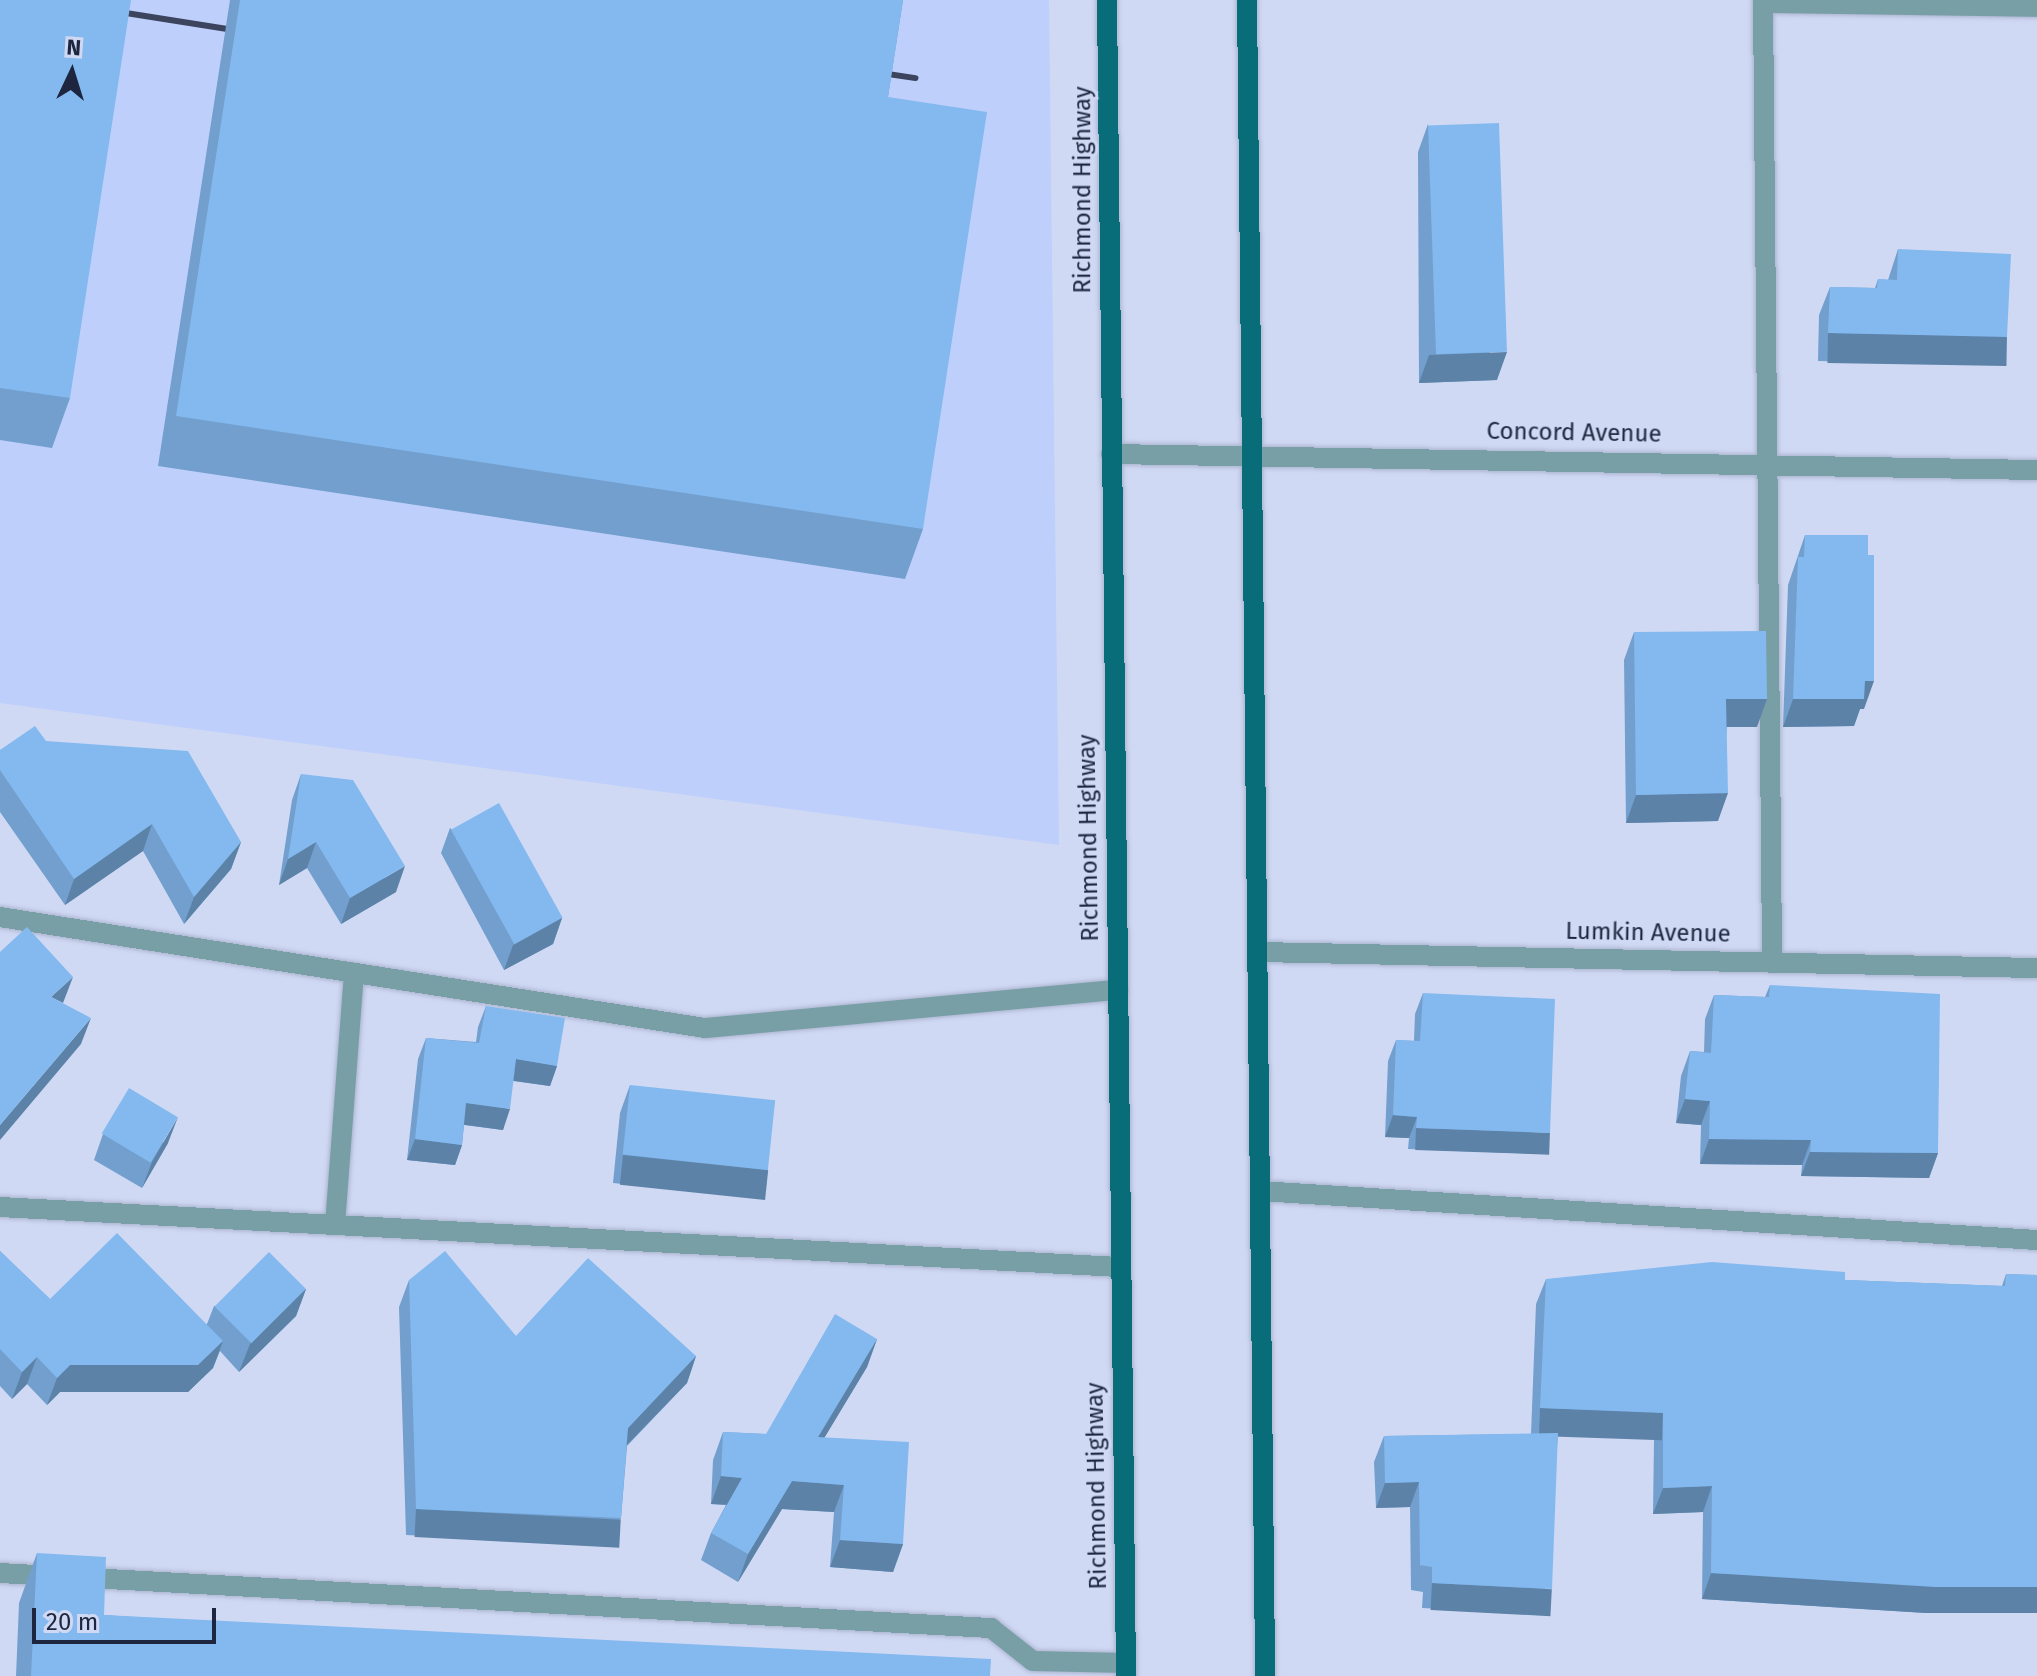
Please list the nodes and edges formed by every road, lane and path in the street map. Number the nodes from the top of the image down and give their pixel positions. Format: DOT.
graph roads {
  1 [pos="1107,0"];
  2 [pos="1247,0"];
  3 [pos="1763,1"];
  4 [pos="2037,7"];
  5 [pos="1111,454"];
  6 [pos="1250,456"];
  7 [pos="1766,461"];
  8 [pos="2037,470"];
  9 [pos="0,917"];
  10 [pos="1258,952"];
  11 [pos="1772,962"];
  12 [pos="2037,968"];
  13 [pos="354,973"];
  14 [pos="1118,990"];
  15 [pos="1260,1191"];
  16 [pos="0,1207"];
  17 [pos="335,1225"];
  18 [pos="2037,1240"];
  19 [pos="1120,1267"];
  20 [pos="0,1573"];
  21 [pos="1126,1670"];
  22 [pos="1265,1676"];
  1 -- 5 [label="main road, Richmond Highway"];
  2 -- 6 [label="main road"];
  3 -- 4 [label="street"];
  3 -- 7 [label="street"];
  5 -- 6 [label="street, Concord Avenue"];
  5 -- 14 [label="main road, Richmond Highway"];
  6 -- 7 [label="street, Concord Avenue"];
  6 -- 10 [label="main road"];
  7 -- 8 [label="street, Concord Avenue"];
  7 -- 11 [label="street"];
  9 -- 13 [label="street"];
  10 -- 11 [label="street, Lumkin Avenue"];
  10 -- 15 [label="main road"];
  11 -- 12 [label="street, Lumkin Avenue"];
  13 -- 14 [label="street"];
  13 -- 17 [label="street"];
  14 -- 19 [label="main road, Richmond Highway"];
  15 -- 18 [label="street"];
  15 -- 22 [label="main road"];
  16 -- 17 [label="street"];
  17 -- 19 [label="street"];
  19 -- 21 [label="main road, Richmond Highway"];
  20 -- 21 [label="street"];
}
